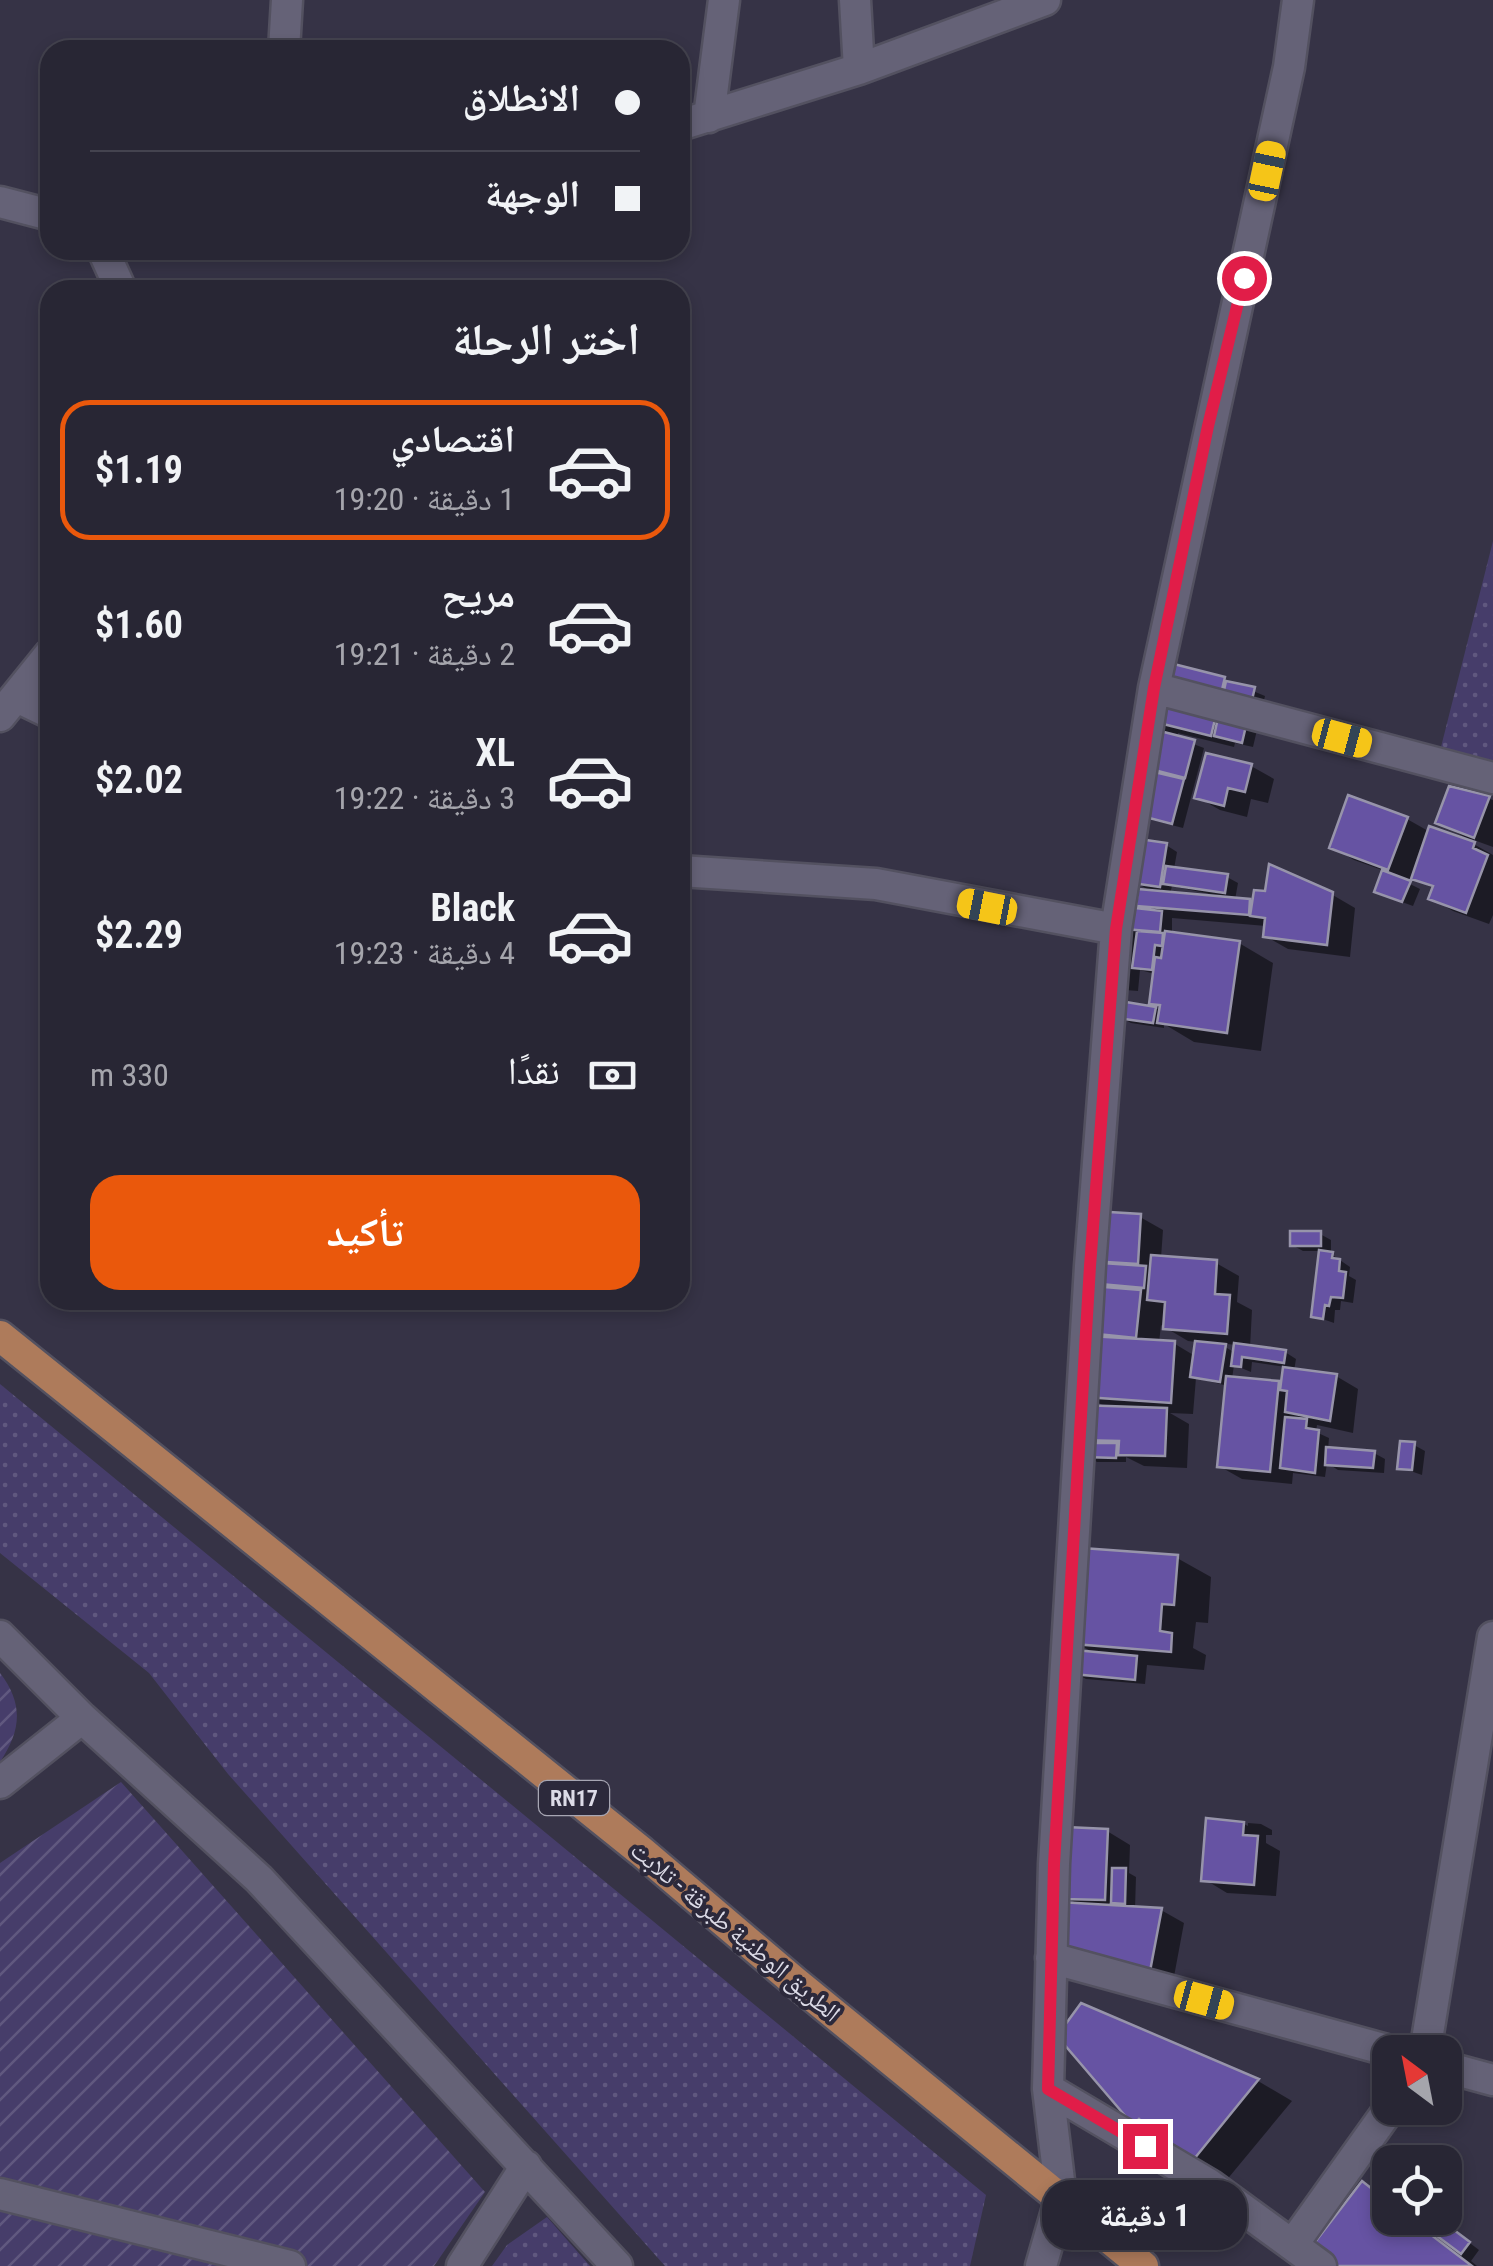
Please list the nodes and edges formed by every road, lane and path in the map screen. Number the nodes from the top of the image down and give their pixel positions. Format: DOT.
graph roads {
  1 [pos="288,0"];
  2 [pos="724,0"];
  3 [pos="855,0"];
  4 [pos="1045,0"];
  5 [pos="1298,0"];
  6 [pos="984,11"];
  7 [pos="285,40"];
  8 [pos="859,69"];
  9 [pos="694,121"];
  10 [pos="0,202"];
  11 [pos="40,212"];
  12 [pos="40,667"];
  13 [pos="1154,688"];
  14 [pos="9,707"];
  15 [pos="40,711"];
  16 [pos="1493,778"];
  17 [pos="690,872"];
  18 [pos="1116,929"];
  19 [pos="0,1336"];
  20 [pos="0,1636"];
  21 [pos="1493,1637"];
  22 [pos="82,1718"];
  23 [pos="0,1783"];
  24 [pos="1051,1958"];
  25 [pos="1428,2035"];
  26 [pos="1372,2046"];
  27 [pos="1462,2071"];
  28 [pos="1493,2080"];
  29 [pos="1048,2089"];
  30 [pos="1378,2125"];
  31 [pos="526,2166"];
  32 [pos="0,2194"];
  33 [pos="1061,2197"];
  34 [pos="1294,2244"];
  35 [pos="197,2255"];
  36 [pos="290,2266"];
  37 [pos="462,2266"];
  38 [pos="617,2266"];
  39 [pos="1041,2266"];
  40 [pos="1143,2266"];
  41 [pos="1320,2266"];
  1 -- 7 [label="street"];
  2 -- 9 [label="street"];
  3 -- 8 [label="street"];
  4 -- 6 [label="street"];
  5 -- 13 [label="street"];
  6 -- 8 [label="street"];
  8 -- 9 [label="street"];
  10 -- 11 [label="street"];
  12 -- 14 [label="street"];
  13 -- 16 [label="street"];
  13 -- 18 [label="street"];
  14 -- 15 [label="street"];
  17 -- 18 [label="street"];
  18 -- 24 [label="street"];
  19 -- 33 [label="main road, الطريق الوطنية طبرقة - تلابت / RN17"];
  20 -- 22 [label="street"];
  21 -- 25 [label="street"];
  22 -- 23 [label="street"];
  22 -- 31 [label="street"];
  24 -- 26 [label="street"];
  24 -- 29 [label="street"];
  27 -- 28 [label="street"];
  29 -- 33 [label="street"];
  29 -- 34 [label="street"];
  30 -- 34 [label="street"];
  31 -- 37 [label="street"];
  31 -- 38 [label="street"];
  32 -- 35 [label="street"];
  33 -- 39 [label="street"];
  33 -- 40 [label="main road, الطريق الوطنية طبرقة - تلابت / RN17"];
  34 -- 41 [label="street"];
  35 -- 36 [label="street"];
}
